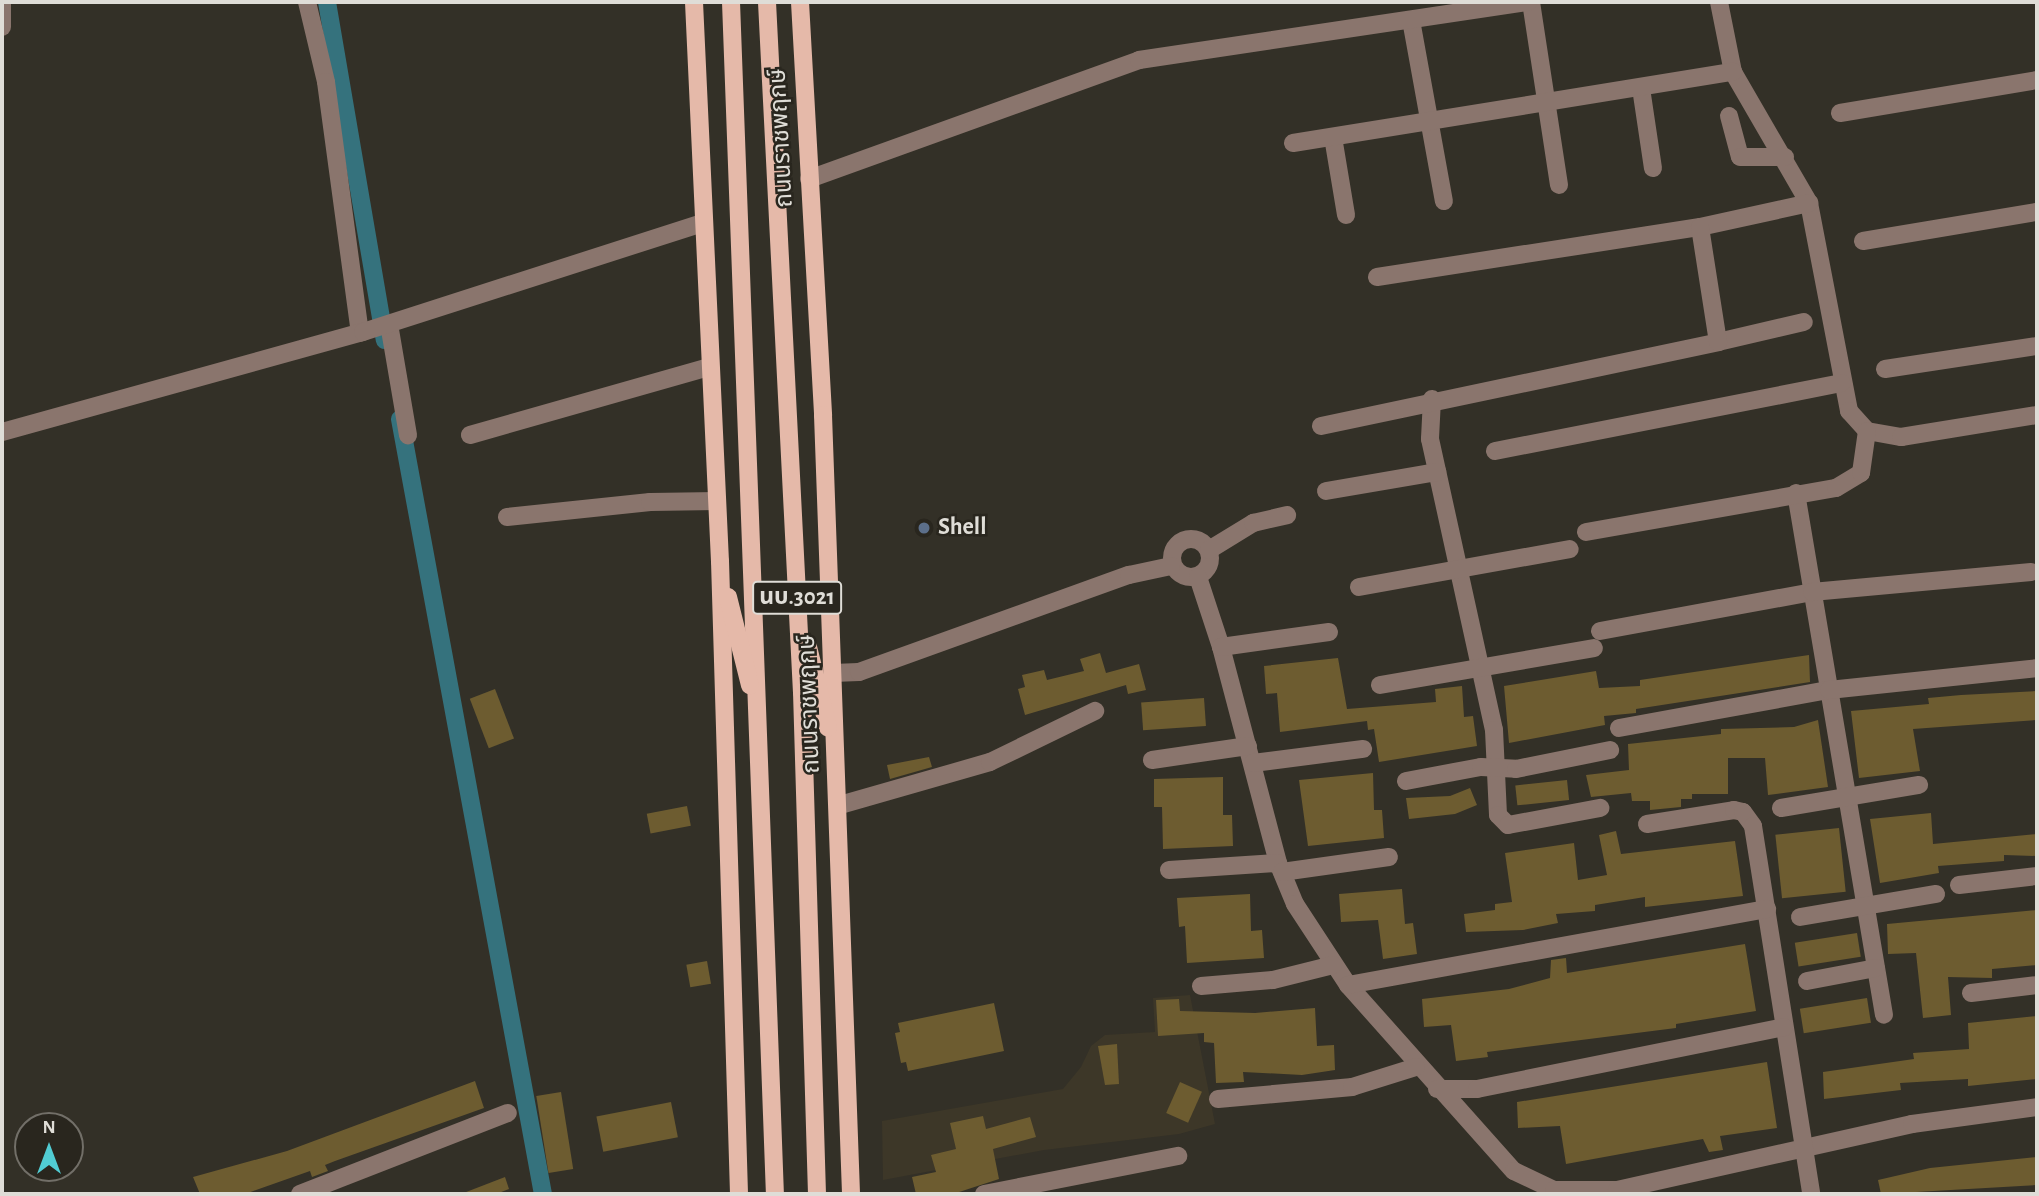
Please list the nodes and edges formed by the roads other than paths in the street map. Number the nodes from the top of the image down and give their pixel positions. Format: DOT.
graph roads {
  1 [pos="2,2"];
  2 [pos="307,2"];
  3 [pos="694,2"];
  4 [pos="731,2"];
  5 [pos="767,2"];
  6 [pos="800,2"];
  7 [pos="1530,2"];
  8 [pos="1719,2"];
  9 [pos="1411,20"];
  10 [pos="2,27"];
  11 [pos="1733,72"];
  12 [pos="2037,80"];
  13 [pos="1641,88"];
  14 [pos="1547,104"];
  15 [pos="1840,113"];
  16 [pos="1729,116"];
  17 [pos="1429,123"];
  18 [pos="1334,137"];
  19 [pos="1293,144"];
  20 [pos="1785,156"];
  21 [pos="1653,168"];
  22 [pos="809,179"];
  23 [pos="1559,185"];
  24 [pos="1444,201"];
  25 [pos="1809,203"];
  26 [pos="2037,212"];
  27 [pos="1346,215"];
  28 [pos="703,223"];
  29 [pos="1700,226"];
  30 [pos="1863,241"];
  31 [pos="1377,277"];
  32 [pos="1804,322"];
  33 [pos="389,324"];
  34 [pos="361,333"];
  35 [pos="1718,341"];
  36 [pos="2037,345"];
  37 [pos="709,367"];
  38 [pos="1885,369"];
  39 [pos="1841,383"];
  40 [pos="1432,399"];
  41 [pos="2037,415"];
  42 [pos="1321,426"];
  43 [pos="1867,431"];
  44 [pos="2,432"];
  45 [pos="408,435"];
  46 [pos="470,435"];
  47 [pos="1495,451"];
  48 [pos="1437,472"];
  49 [pos="1326,491"];
  50 [pos="1796,493"];
  51 [pos="717,501"];
  52 [pos="1287,515"];
  53 [pos="507,517"];
  54 [pos="1587,532"];
  55 [pos="1570,549"];
  56 [pos="1209,550"];
  57 [pos="720,561"];
  58 [pos="1171,566"];
  59 [pos="1458,569"];
  60 [pos="2031,572"];
  61 [pos="1198,577"];
  62 [pos="1359,587"];
  63 [pos="1812,592"];
  64 [pos="797,603"];
  65 [pos="1329,632"];
  66 [pos="1221,647"];
  67 [pos="1480,667"];
  68 [pos="2037,668"];
  69 [pos="833,673"];
  70 [pos="1380,685"];
  71 [pos="1829,690"];
  72 [pos="1095,711"];
  73 [pos="1619,728"];
  74 [pos="760,733"];
  75 [pos="1363,749"];
  76 [pos="1610,750"];
  77 [pos="1251,755"];
  78 [pos="1152,760"];
  79 [pos="837,765"];
  80 [pos="1498,767"];
  81 [pos="1406,781"];
  82 [pos="1919,785"];
  83 [pos="1848,797"];
  84 [pos="840,805"];
  85 [pos="1600,808"];
  86 [pos="1781,808"];
  87 [pos="1647,824"];
  88 [pos="1389,857"];
  89 [pos="1280,867"];
  90 [pos="1169,870"];
  91 [pos="2037,876"];
  92 [pos="1959,885"];
  93 [pos="1936,894"];
  94 [pos="1865,905"];
  95 [pos="1767,909"];
  96 [pos="1800,917"];
  97 [pos="1333,965"];
  98 [pos="1876,968"];
  99 [pos="1807,981"];
  100 [pos="1348,985"];
  101 [pos="2037,985"];
  102 [pos="1201,986"];
  103 [pos="1970,993"];
  104 [pos="1884,1015"];
  105 [pos="1784,1027"];
  106 [pos="1416,1067"];
  107 [pos="1437,1089"];
  108 [pos="1218,1099"];
  109 [pos="2037,1107"];
  110 [pos="508,1113"];
  111 [pos="1804,1152"];
  112 [pos="1178,1156"];
  113 [pos="300,1194"];
  114 [pos="739,1194"];
  115 [pos="775,1194"];
  116 [pos="817,1194"];
  117 [pos="851,1194"];
  118 [pos="984,1194"];
  119 [pos="1811,1194"];
  1 -- 10 [label="street"];
  2 -- 34 [label="street"];
  3 -- 28 [label="main road, นบ.3021"];
  4 -- 74 [label="main road, ถนนราชพฤกษ์ / นบ.3021"];
  5 -- 64 [label="main road, ถนนราชพฤกษ์ / นบ.3021"];
  6 -- 22 [label="main road, ถนนราชพฤกษ์ / นบ.3021"];
  7 -- 9 [label="street"];
  7 -- 14 [label="street"];
  8 -- 11 [label="street"];
  9 -- 17 [label="street"];
  9 -- 22 [label="street"];
  11 -- 13 [label="street"];
  11 -- 20 [label="street"];
  12 -- 15 [label="street"];
  13 -- 14 [label="street"];
  13 -- 21 [label="street"];
  14 -- 17 [label="street"];
  14 -- 23 [label="street"];
  16 -- 20 [label="street"];
  17 -- 18 [label="street"];
  17 -- 24 [label="street"];
  18 -- 19 [label="street"];
  18 -- 27 [label="street"];
  20 -- 25 [label="street"];
  22 -- 69 [label="main road, ถนนราชพฤกษ์ / นบ.3021"];
  25 -- 29 [label="street"];
  25 -- 39 [label="street"];
  26 -- 30 [label="street"];
  28 -- 33 [label="street"];
  28 -- 37 [label="main road, นบ.3021"];
  29 -- 31 [label="street"];
  29 -- 35 [label="street"];
  32 -- 35 [label="street"];
  33 -- 34 [label="street"];
  33 -- 45 [label="street"];
  34 -- 44 [label="street"];
  35 -- 40 [label="street"];
  36 -- 38 [label="street"];
  37 -- 46 [label="street"];
  37 -- 51 [label="main road, นบ.3021"];
  39 -- 43 [label="street"];
  39 -- 47 [label="street"];
  40 -- 42 [label="street"];
  40 -- 48 [label="street"];
  41 -- 43 [label="street"];
  43 -- 50 [label="street"];
  48 -- 49 [label="street"];
  48 -- 59 [label="street"];
  50 -- 54 [label="street"];
  50 -- 63 [label="street"];
  51 -- 53 [label="street"];
  51 -- 57 [label="main road, นบ.3021"];
  52 -- 56 [label="street"];
  55 -- 59 [label="street"];
  56 -- 58 [label="street"];
  56 -- 61 [label="street"];
  57 -- 74 [label="main road"];
  57 -- 114 [label="main road, นบ.3021"];
  58 -- 61 [label="street"];
  58 -- 69 [label="street"];
  59 -- 62 [label="street"];
  59 -- 67 [label="street"];
  60 -- 63 [label="street"];
  61 -- 66 [label="street"];
  63 -- 67 [label="street"];
  63 -- 71 [label="street"];
  64 -- 79 [label="main road"];
  64 -- 116 [label="main road, ถนนราชพฤกษ์ / นบ.3021"];
  65 -- 66 [label="street"];
  66 -- 77 [label="street"];
  67 -- 70 [label="street"];
  67 -- 80 [label="street"];
  68 -- 71 [label="street"];
  69 -- 79 [label="main road, ถนนราชพฤกษ์ / นบ.3021"];
  71 -- 73 [label="street"];
  71 -- 83 [label="street"];
  72 -- 84 [label="street"];
  74 -- 115 [label="main road, ถนนราชพฤกษ์ / นบ.3021"];
  75 -- 77 [label="street"];
  76 -- 80 [label="street"];
  77 -- 78 [label="street"];
  77 -- 89 [label="street"];
  79 -- 84 [label="main road, ถนนราชพฤกษ์ / นบ.3021"];
  80 -- 81 [label="street"];
  80 -- 85 [label="street"];
  82 -- 83 [label="street"];
  83 -- 86 [label="street"];
  83 -- 94 [label="street"];
  84 -- 117 [label="main road, ถนนราชพฤกษ์ / นบ.3021"];
  87 -- 95 [label="street"];
  88 -- 89 [label="street"];
  89 -- 90 [label="street"];
  89 -- 97 [label="street"];
  91 -- 92 [label="street"];
  93 -- 94 [label="street"];
  94 -- 96 [label="street"];
  94 -- 98 [label="street"];
  95 -- 100 [label="street"];
  95 -- 105 [label="street"];
  97 -- 100 [label="street"];
  97 -- 102 [label="street"];
  98 -- 99 [label="street"];
  98 -- 104 [label="street"];
  100 -- 106 [label="street"];
  101 -- 103 [label="street"];
  105 -- 107 [label="street"];
  105 -- 111 [label="street"];
  106 -- 107 [label="street"];
  106 -- 108 [label="street"];
  107 -- 111 [label="street"];
  109 -- 111 [label="street"];
  110 -- 113 [label="street"];
  111 -- 119 [label="street"];
  112 -- 118 [label="street"];
}
